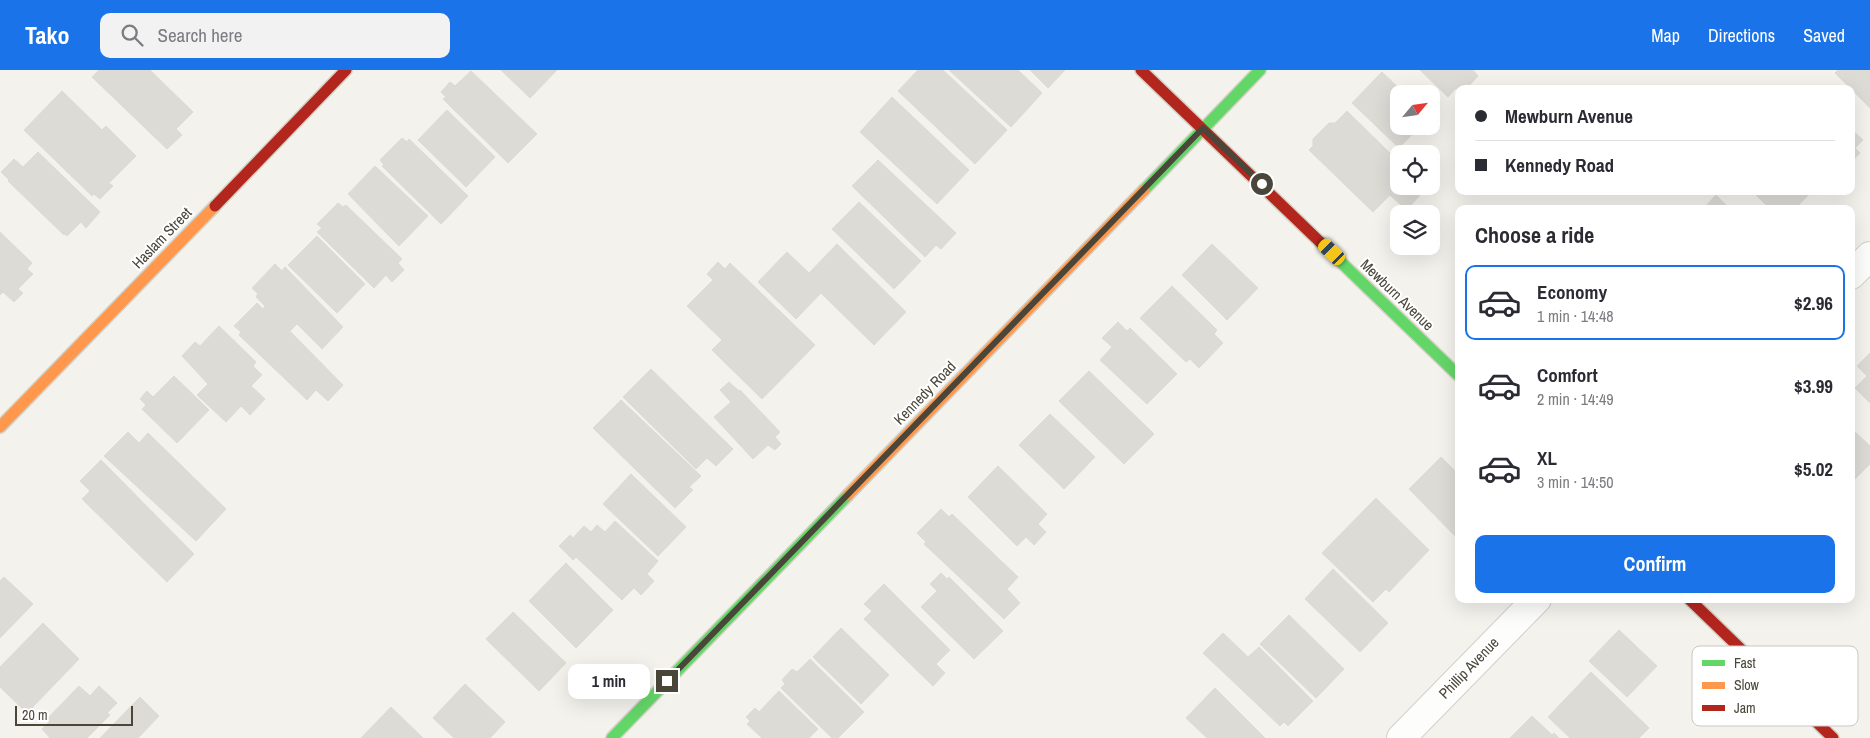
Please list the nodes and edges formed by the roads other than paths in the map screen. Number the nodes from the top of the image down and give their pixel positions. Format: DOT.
graph roads {
  1 [pos="346,70"];
  2 [pos="1141,70"];
  3 [pos="1260,70"];
  4 [pos="1203,128"];
  5 [pos="1870,256"];
  6 [pos="1855,271"];
  7 [pos="1455,372"];
  8 [pos="0,427"];
  9 [pos="1532,603"];
  10 [pos="1693,603"];
  11 [pos="1738,646"];
  12 [pos="1821,726"];
  13 [pos="612,738"];
  14 [pos="1401,738"];
  15 [pos="1833,738"];
  1 -- 8 [label="street, Haslam Street"];
  2 -- 4 [label="street, Mewburn Avenue"];
  3 -- 4 [label="street, Kennedy Road"];
  4 -- 7 [label="street, Mewburn Avenue"];
  4 -- 13 [label="street, Kennedy Road"];
  5 -- 6 [label="street"];
  9 -- 14 [label="street, Phillip Avenue"];
  10 -- 11 [label="street"];
  12 -- 15 [label="street"];
}
